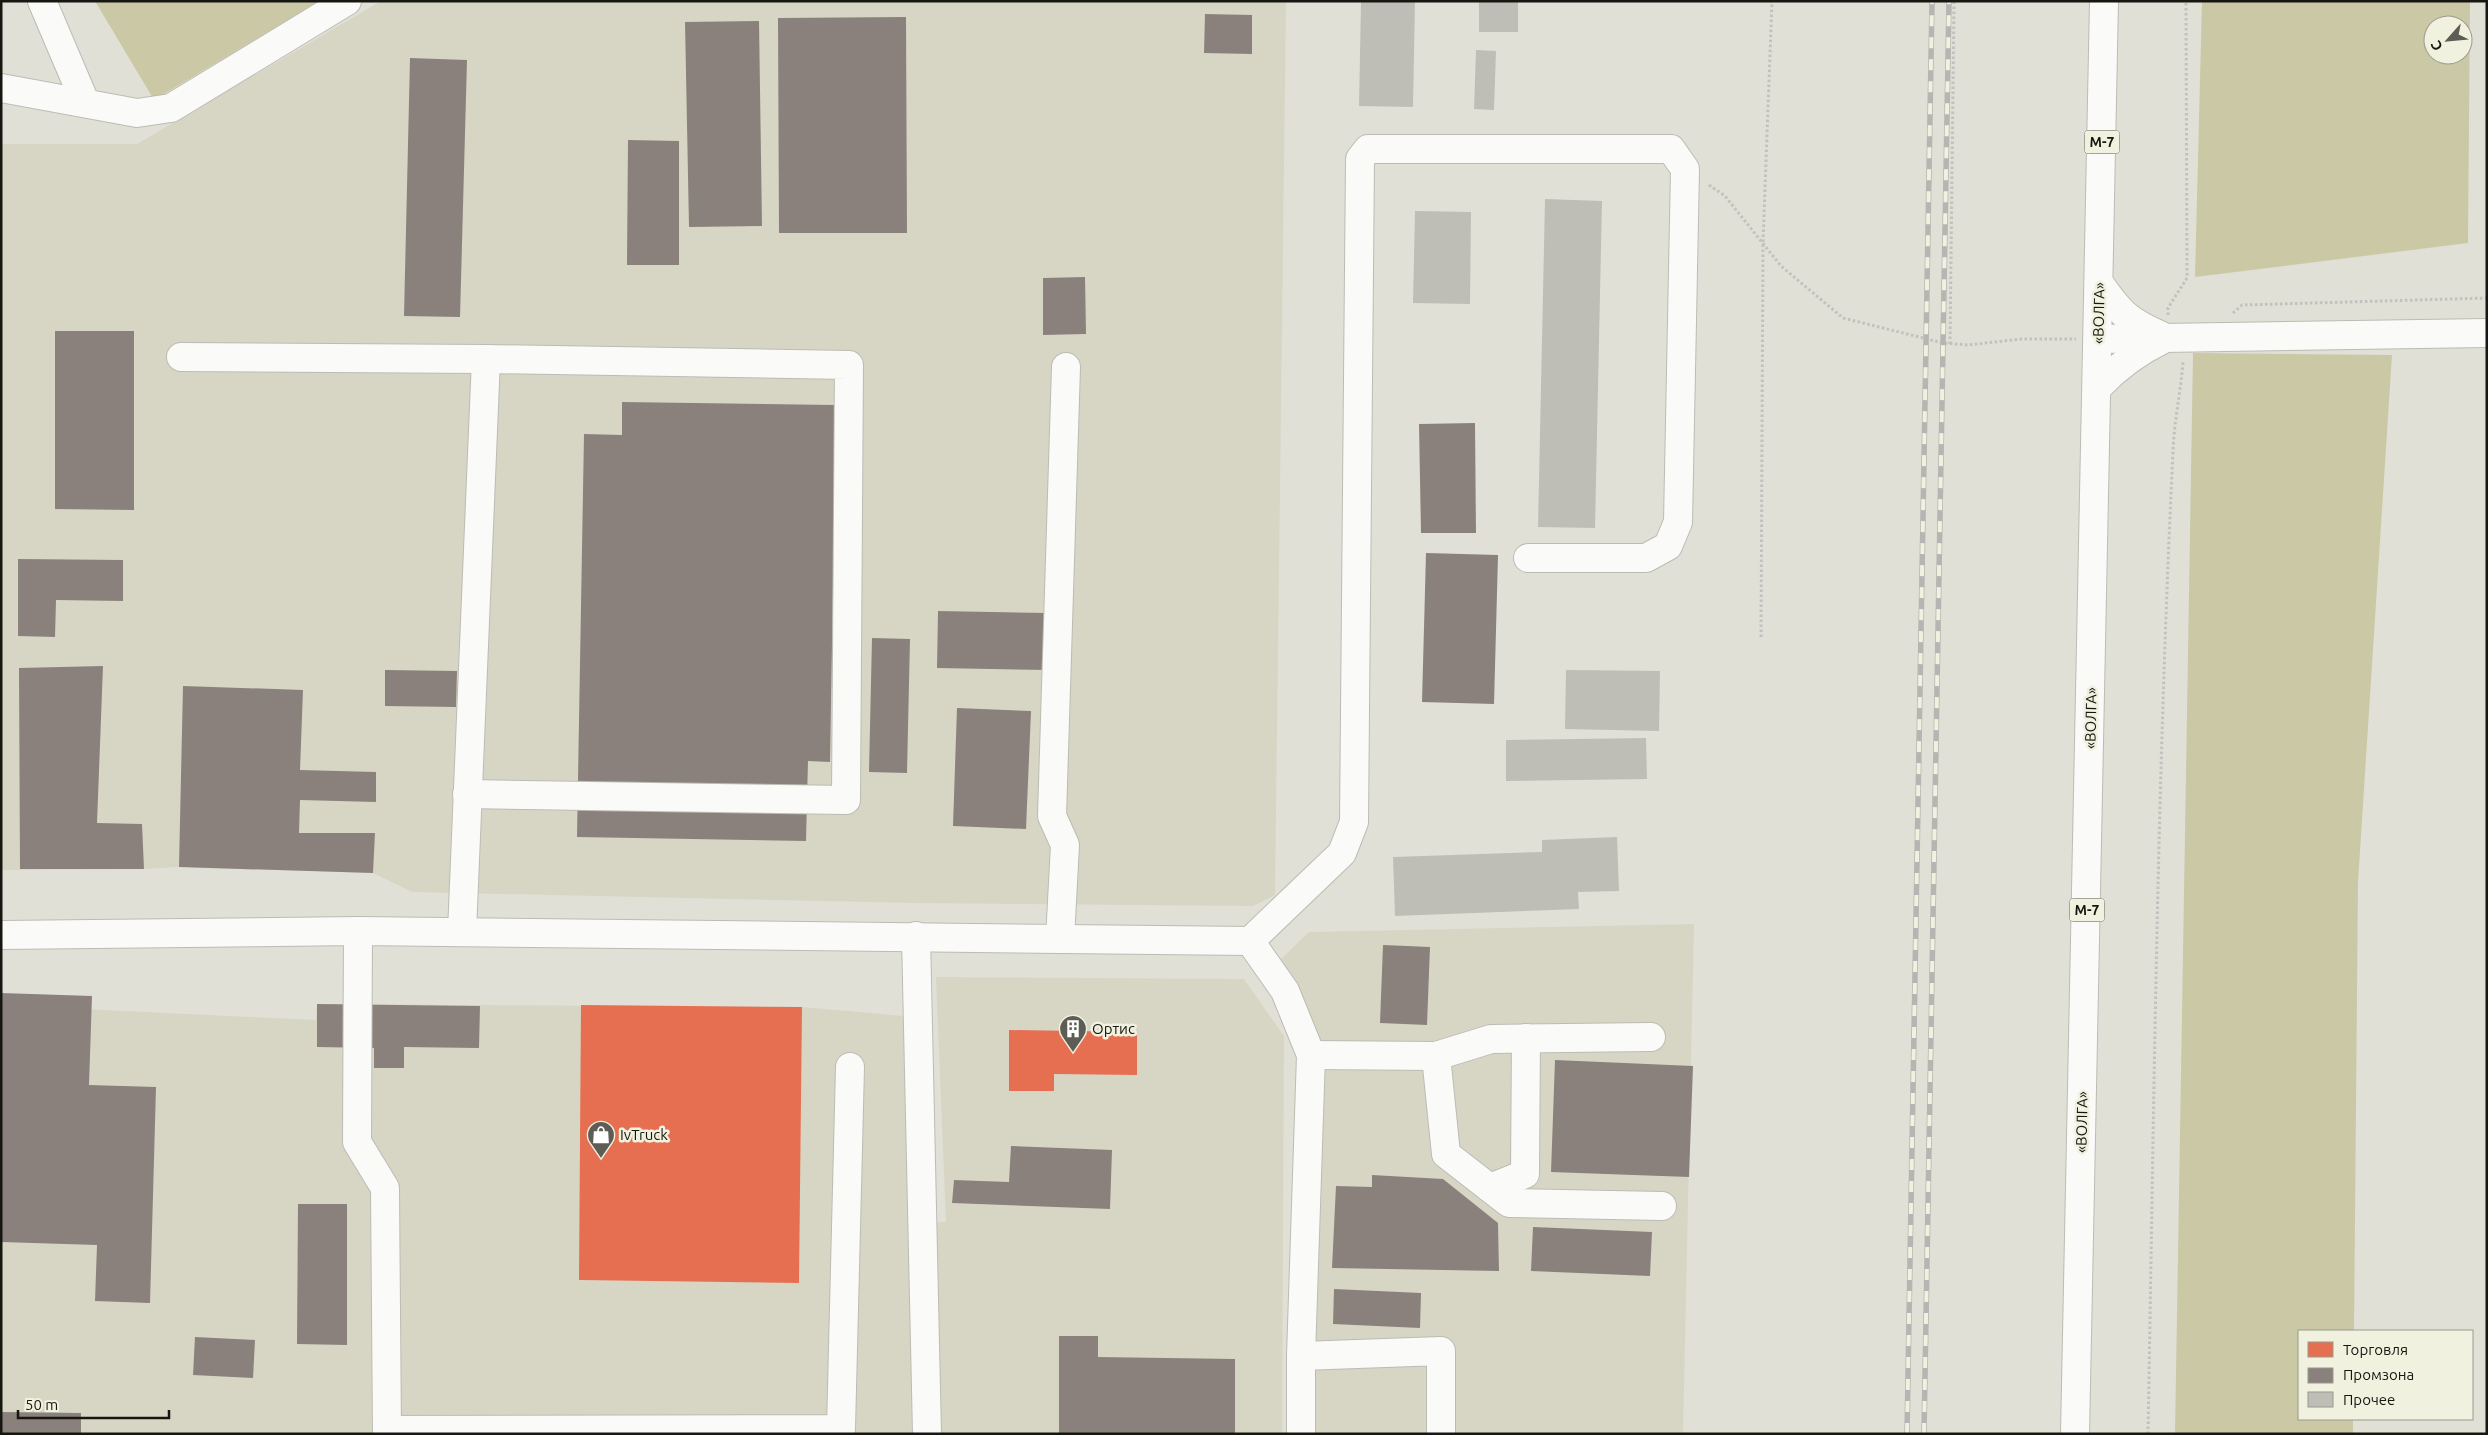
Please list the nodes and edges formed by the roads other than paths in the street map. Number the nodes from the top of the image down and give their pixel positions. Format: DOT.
graph roads {
  1 [pos="42,1"];
  2 [pos="347,1"];
  3 [pos="2104,1"];
  4 [pos="1,88"];
  5 [pos="84,102"];
  6 [pos="2100,284"];
  7 [pos="2487,333"];
  8 [pos="2185,337"];
  9 [pos="2099,338"];
  10 [pos="181,356"];
  11 [pos="486,359"];
  12 [pos="1066,367"];
  13 [pos="2098,386"];
  14 [pos="1528,558"];
  15 [pos="467,794"];
  16 [pos="358,931"];
  17 [pos="462,932"];
  18 [pos="1,935"];
  19 [pos="916,936"];
  20 [pos="1060,939"];
  21 [pos="1250,941"];
  22 [pos="1526,1038"];
  23 [pos="1651,1038"];
  24 [pos="1310,1055"];
  25 [pos="1436,1056"];
  26 [pos="850,1067"];
  27 [pos="1490,1188"];
  28 [pos="1662,1206"];
  29 [pos="1301,1356"];
  30 [pos="387,1432"];
  31 [pos="927,1434"];
  32 [pos="1301,1434"];
  33 [pos="1441,1434"];
  34 [pos="2075,1434"];
  1 -- 5 [label="main road"];
  2 -- 5 [label="main road"];
  3 -- 6 [label="main road, «ВОЛГА» / М-7"];
  4 -- 5 [label="main road"];
  6 -- 8 [label="main road"];
  6 -- 9 [label="main road, «ВОЛГА» / М-7"];
  7 -- 8 [label="main road"];
  8 -- 9 [label="main road"];
  8 -- 13 [label="main road"];
  9 -- 13 [label="main road, «ВОЛГА» / М-7"];
  10 -- 11 [label="main road"];
  11 -- 15 [label="main road"];
  11 -- 15 [label="main road"];
  12 -- 20 [label="main road"];
  13 -- 34 [label="main road, «ВОЛГА» / М-7"];
  14 -- 21 [label="main road"];
  15 -- 17 [label="main road"];
  16 -- 17 [label="main road"];
  16 -- 18 [label="main road"];
  16 -- 30 [label="main road"];
  17 -- 19 [label="main road"];
  19 -- 20 [label="main road"];
  19 -- 31 [label="main road"];
  20 -- 21 [label="main road"];
  21 -- 24 [label="main road"];
  22 -- 23 [label="main road"];
  22 -- 25 [label="main road"];
  22 -- 27 [label="main road"];
  24 -- 25 [label="main road"];
  24 -- 29 [label="main road"];
  25 -- 27 [label="main road"];
  26 -- 30 [label="main road"];
  27 -- 28 [label="main road"];
  29 -- 32 [label="main road"];
  29 -- 33 [label="main road"];
}
